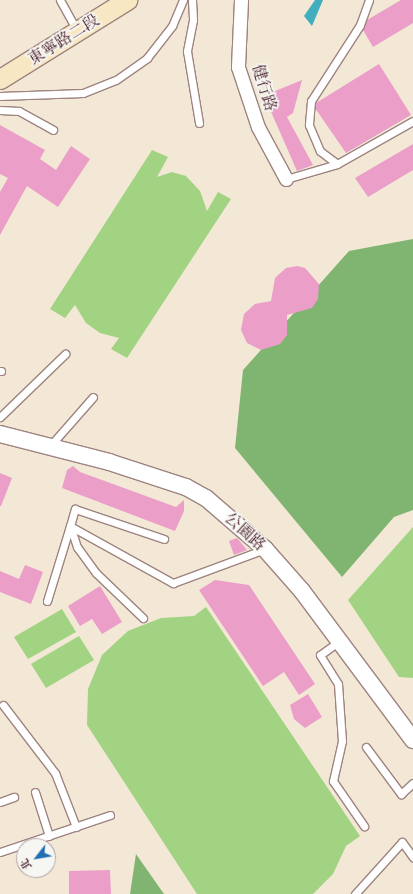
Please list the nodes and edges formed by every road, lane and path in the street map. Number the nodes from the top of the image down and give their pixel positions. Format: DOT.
graph roads {
  1 [pos="60,0"];
  2 [pos="127,0"];
  3 [pos="182,0"];
  4 [pos="192,0"];
  5 [pos="241,0"];
  6 [pos="369,0"];
  7 [pos="78,33"];
  8 [pos="0,79"];
  9 [pos="0,96"];
  10 [pos="0,110"];
  11 [pos="413,121"];
  12 [pos="199,122"];
  13 [pos="53,130"];
  14 [pos="337,164"];
  15 [pos="286,178"];
  16 [pos="65,354"];
  17 [pos="93,397"];
  18 [pos="0,417"];
  19 [pos="0,434"];
  20 [pos="50,446"];
  21 [pos="70,526"];
  22 [pos="164,540"];
  23 [pos="265,549"];
  24 [pos="47,601"];
  25 [pos="143,618"];
  26 [pos="338,642"];
  27 [pos="2,705"];
  28 [pos="408,724"];
  29 [pos="413,740"];
  30 [pos="366,747"];
  31 [pos="413,784"];
  32 [pos="35,792"];
  33 [pos="14,797"];
  34 [pos="0,802"];
  35 [pos="110,815"];
  36 [pos="364,826"];
  37 [pos="76,827"];
  38 [pos="49,836"];
  39 [pos="0,852"];
  40 [pos="413,857"];
  41 [pos="355,894"];
  1 -- 7 [label="lane"];
  2 -- 7 [label="main road, 東寧路二段"];
  3 -- 9 [label="lane"];
  4 -- 12 [label="lane"];
  5 -- 15 [label="street, 健行路"];
  6 -- 14 [label="lane"];
  7 -- 8 [label="main road, 東寧路二段"];
  10 -- 13 [label="lane"];
  11 -- 14 [label="lane"];
  14 -- 15 [label="lane"];
  16 -- 18 [label="lane"];
  17 -- 20 [label="lane"];
  19 -- 20 [label="street, 公園路"];
  20 -- 23 [label="street, 公園路"];
  21 -- 22 [label="lane"];
  21 -- 23 [label="lane"];
  21 -- 24 [label="lane"];
  21 -- 25 [label="lane"];
  23 -- 26 [label="street, 公園路"];
  26 -- 28 [label="street, 公園路"];
  26 -- 36 [label="lane"];
  27 -- 37 [label="lane"];
  28 -- 29 [label="street, 公園路"];
  30 -- 31 [label="lane"];
  32 -- 38 [label="lane"];
  33 -- 34 [label="lane"];
  35 -- 37 [label="lane"];
  37 -- 38 [label="lane"];
  38 -- 39 [label="lane"];
  40 -- 41 [label="lane"];
}
